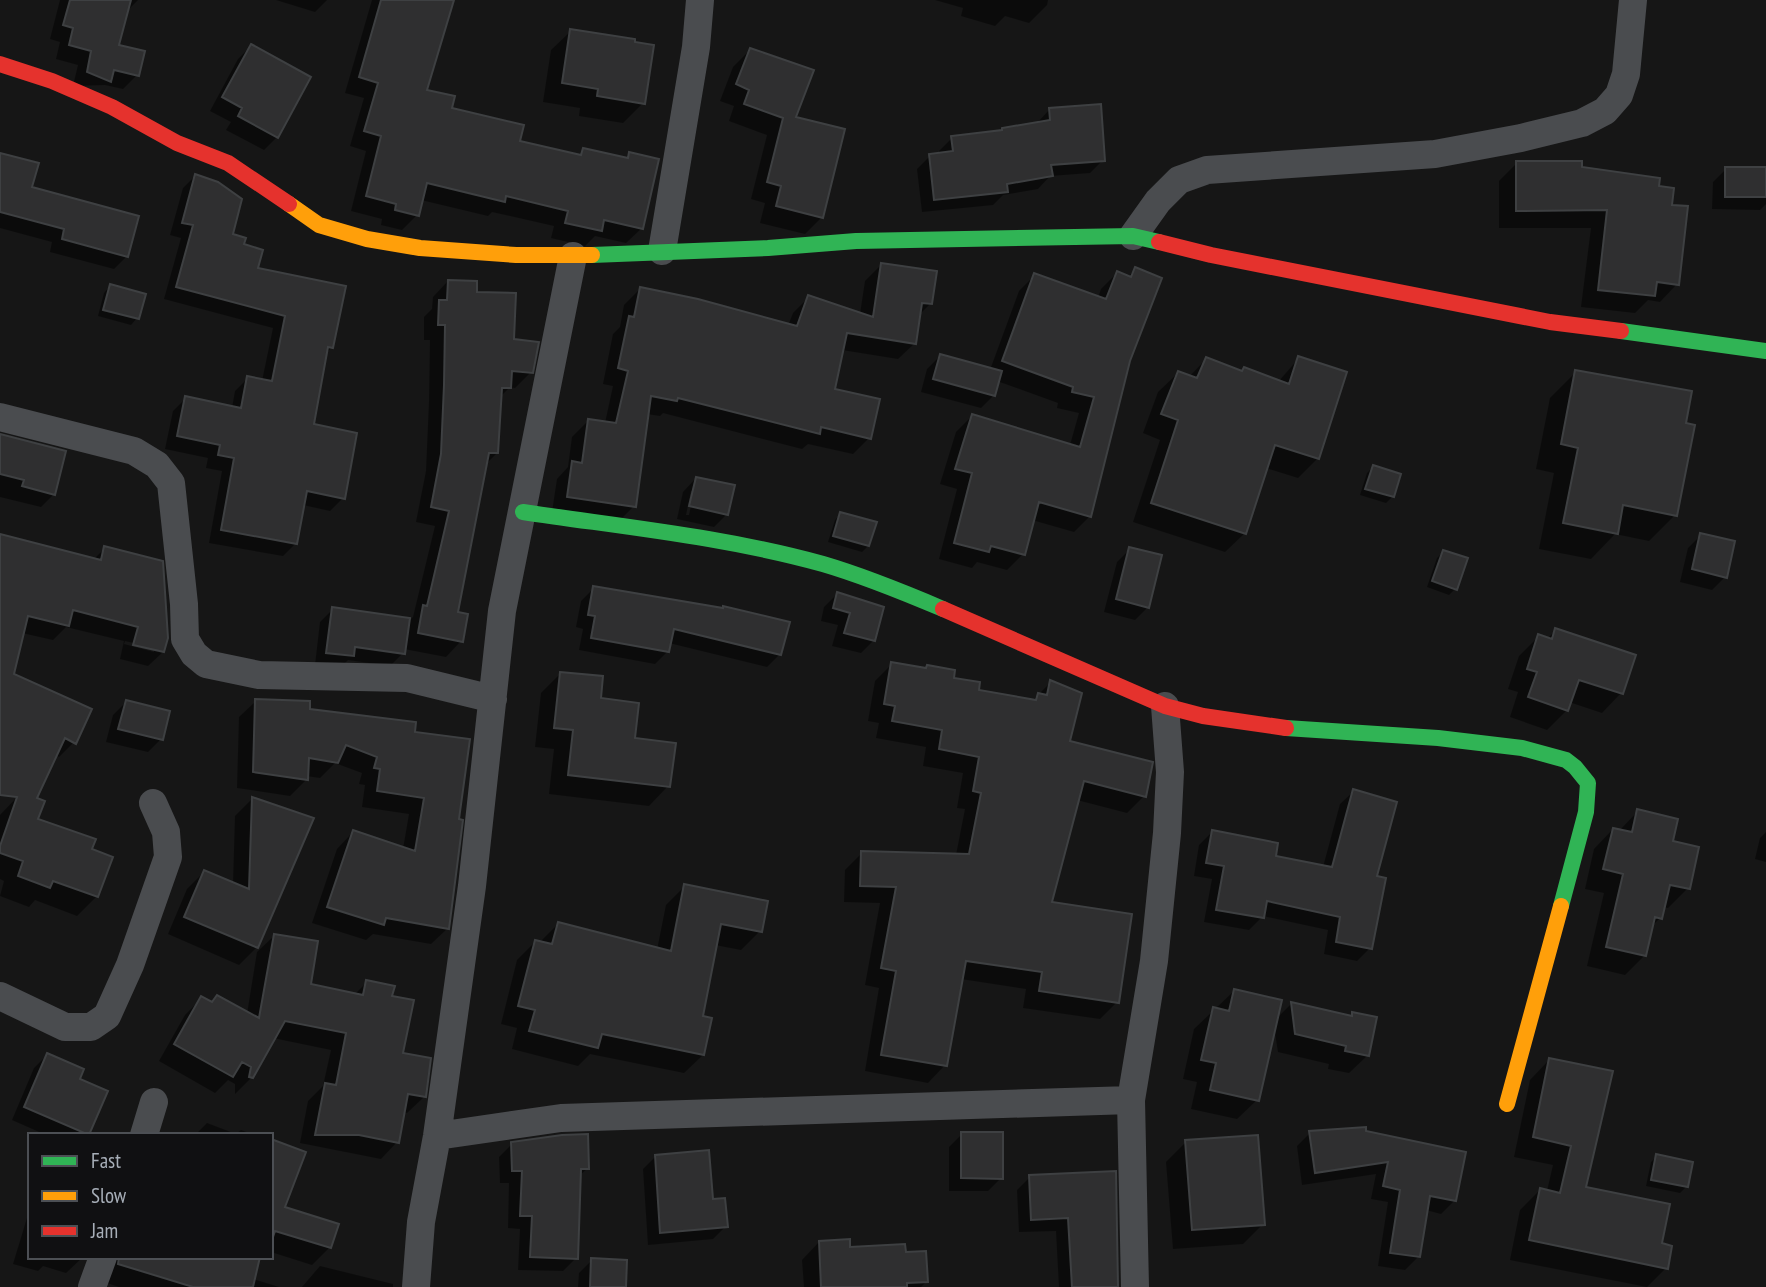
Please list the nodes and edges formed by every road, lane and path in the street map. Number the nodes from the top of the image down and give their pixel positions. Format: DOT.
graph roads {
  1 [pos="700,0"];
  2 [pos="1633,0"];
  3 [pos="0,64"];
  4 [pos="1133,236"];
  5 [pos="662,251"];
  6 [pos="573,256"];
  7 [pos="1766,351"];
  8 [pos="0,417"];
  9 [pos="523,512"];
  10 [pos="493,699"];
  11 [pos="1165,706"];
  12 [pos="153,803"];
  13 [pos="0,996"];
  14 [pos="1131,1100"];
  15 [pos="154,1102"];
  16 [pos="1507,1104"];
  17 [pos="145,1133"];
  18 [pos="437,1136"];
  19 [pos="102,1259"];
  20 [pos="92,1287"];
  21 [pos="416,1287"];
  22 [pos="1135,1287"];
  1 -- 5 [label="street"];
  2 -- 4 [label="street"];
  3 -- 6 [label="street"];
  4 -- 5 [label="street"];
  4 -- 7 [label="street"];
  5 -- 6 [label="street"];
  6 -- 9 [label="street"];
  8 -- 10 [label="street"];
  9 -- 10 [label="street"];
  9 -- 11 [label="street"];
  10 -- 18 [label="street"];
  11 -- 14 [label="street"];
  11 -- 16 [label="street"];
  12 -- 13 [label="street"];
  14 -- 18 [label="street"];
  14 -- 22 [label="street"];
  15 -- 17 [label="street"];
  18 -- 21 [label="street"];
  19 -- 20 [label="street"];
}
